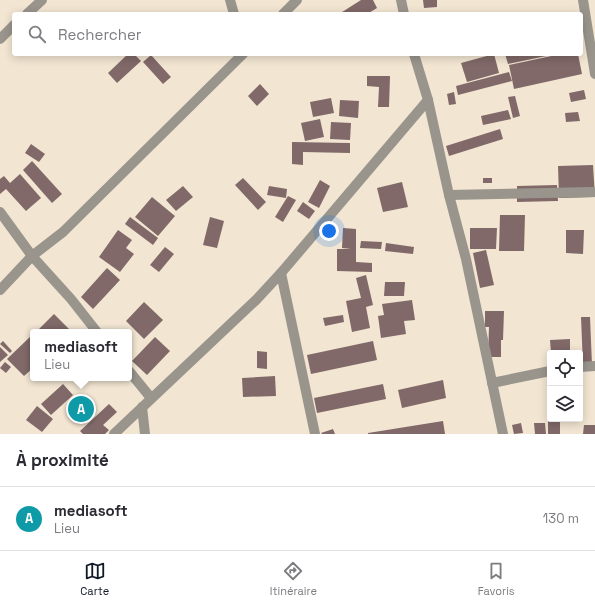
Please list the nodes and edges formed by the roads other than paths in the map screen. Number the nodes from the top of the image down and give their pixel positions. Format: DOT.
graph roads {
  1 [pos="42,0"];
  2 [pos="230,0"];
  3 [pos="297,0"];
  4 [pos="401,0"];
  5 [pos="583,0"];
  6 [pos="29,12"];
  7 [pos="233,12"];
  8 [pos="284,12"];
  9 [pos="404,12"];
  10 [pos="12,27"];
  11 [pos="0,39"];
  12 [pos="240,56"];
  13 [pos="415,56"];
  14 [pos="595,74"];
  15 [pos="428,100"];
  16 [pos="595,192"];
  17 [pos="449,195"];
  18 [pos="0,212"];
  19 [pos="32,256"];
  20 [pos="281,273"];
  21 [pos="0,290"];
  22 [pos="95,329"];
  23 [pos="595,366"];
  24 [pos="583,368"];
  25 [pos="547,372"];
  26 [pos="132,375"];
  27 [pos="492,383"];
  28 [pos="151,398"];
  29 [pos="142,407"];
  30 [pos="114,434"];
  31 [pos="145,434"];
  32 [pos="315,434"];
  33 [pos="503,434"];
  1 -- 6 [label="street"];
  2 -- 7 [label="street"];
  3 -- 8 [label="street"];
  4 -- 9 [label="street"];
  5 -- 14 [label="street"];
  10 -- 11 [label="street"];
  12 -- 19 [label="street"];
  13 -- 15 [label="street"];
  15 -- 17 [label="street"];
  15 -- 20 [label="street"];
  16 -- 17 [label="street"];
  17 -- 27 [label="street"];
  18 -- 19 [label="street"];
  19 -- 21 [label="street"];
  19 -- 22 [label="street"];
  20 -- 28 [label="street"];
  20 -- 32 [label="street"];
  23 -- 24 [label="street"];
  25 -- 27 [label="street"];
  26 -- 28 [label="street"];
  27 -- 33 [label="street"];
  28 -- 29 [label="street"];
  29 -- 30 [label="street"];
  29 -- 31 [label="street"];
}
